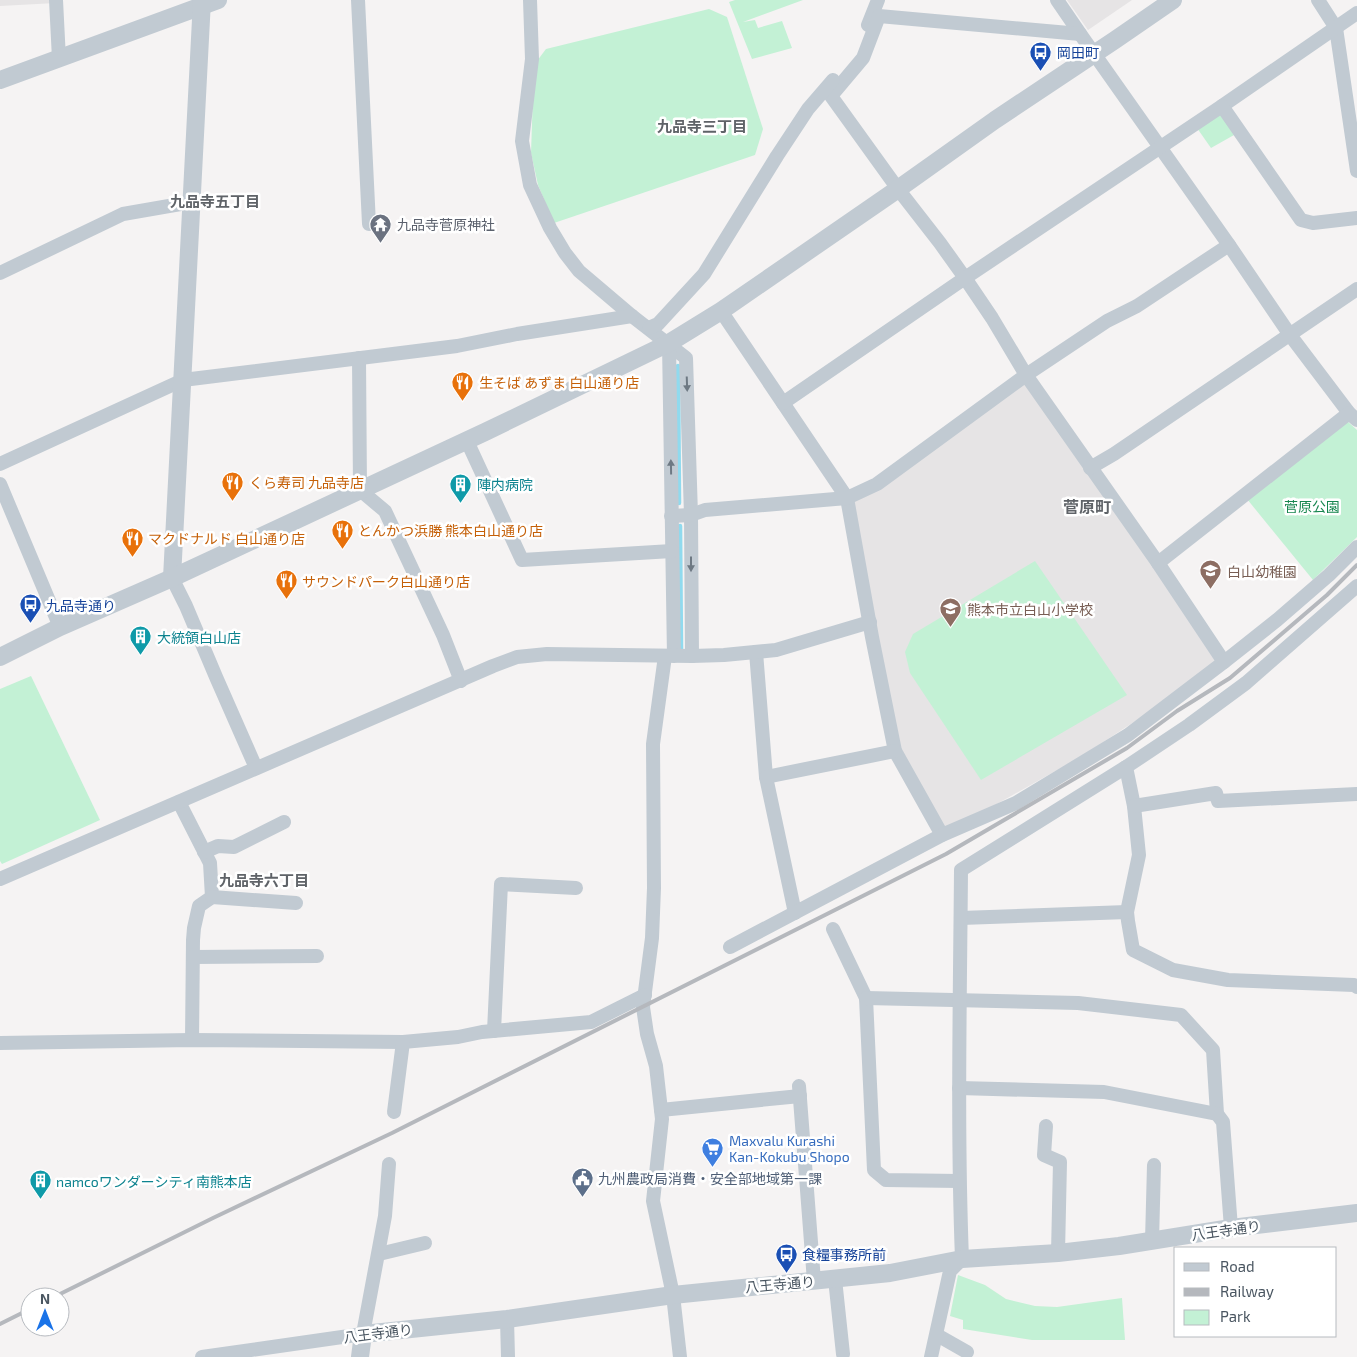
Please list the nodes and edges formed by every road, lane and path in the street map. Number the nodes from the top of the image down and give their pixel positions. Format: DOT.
graph roads {
  1 [pos="56,0"];
  2 [pos="358,0"];
  3 [pos="530,0"];
  4 [pos="878,0"];
  5 [pos="1057,0"];
  6 [pos="1173,0"];
  7 [pos="1318,0"];
  8 [pos="207,2"];
  9 [pos="1357,13"];
  10 [pos="1336,28"];
  11 [pos="1080,34"];
  12 [pos="1094,54"];
  13 [pos="59,59"];
  14 [pos="0,80"];
  15 [pos="1351,99"];
  16 [pos="1222,106"];
  17 [pos="1160,148"];
  18 [pos="1357,171"];
  19 [pos="898,189"];
  20 [pos="192,202"];
  21 [pos="1357,218"];
  22 [pos="369,224"];
  23 [pos="1229,245"];
  24 [pos="0,273"];
  25 [pos="965,278"];
  26 [pos="1357,289"];
  27 [pos="721,311"];
  28 [pos="632,316"];
  29 [pos="649,328"];
  30 [pos="1290,335"];
  31 [pos="669,343"];
  32 [pos="359,358"];
  33 [pos="1026,375"];
  34 [pos="183,380"];
  35 [pos="783,403"];
  36 [pos="1353,417"];
  37 [pos="467,441"];
  38 [pos="0,464"];
  39 [pos="1090,468"];
  40 [pos="0,484"];
  41 [pos="360,490"];
  42 [pos="847,498"];
  43 [pos="691,515"];
  44 [pos="671,516"];
  45 [pos="1357,547"];
  46 [pos="672,551"];
  47 [pos="1158,564"];
  48 [pos="172,578"];
  49 [pos="1357,586"];
  50 [pos="870,622"];
  51 [pos="60,627"];
  52 [pos="756,652"];
  53 [pos="669,656"];
  54 [pos="692,656"];
  55 [pos="0,657"];
  56 [pos="1224,662"];
  57 [pos="461,681"];
  58 [pos="896,751"];
  59 [pos="256,768"];
  60 [pos="1126,768"];
  61 [pos="766,777"];
  62 [pos="1357,794"];
  63 [pos="179,802"];
  64 [pos="1134,806"];
  65 [pos="284,822"];
  66 [pos="942,835"];
  67 [pos="204,852"];
  68 [pos="0,879"];
  69 [pos="576,888"];
  70 [pos="212,897"];
  71 [pos="296,903"];
  72 [pos="1127,912"];
  73 [pos="795,913"];
  74 [pos="961,918"];
  75 [pos="833,929"];
  76 [pos="730,947"];
  77 [pos="317,956"];
  78 [pos="193,957"];
  79 [pos="1357,987"];
  80 [pos="645,995"];
  81 [pos="866,998"];
  82 [pos="960,1000"];
  83 [pos="494,1031"];
  84 [pos="192,1040"];
  85 [pos="403,1042"];
  86 [pos="0,1043"];
  87 [pos="959,1088"];
  88 [pos="660,1110"];
  89 [pos="394,1112"];
  90 [pos="1217,1114"];
  91 [pos="1046,1126"];
  92 [pos="389,1164"];
  93 [pos="1154,1164"];
  94 [pos="959,1181"];
  95 [pos="1357,1212"];
  96 [pos="1231,1228"];
  97 [pos="1152,1241"];
  98 [pos="425,1243"];
  99 [pos="1058,1253"];
  100 [pos="379,1254"];
  101 [pos="962,1259"];
  102 [pos="834,1279"];
  103 [pos="814,1281"];
  104 [pos="673,1295"];
  105 [pos="507,1319"];
  106 [pos="363,1334"];
  107 [pos="937,1334"];
  108 [pos="967,1352"];
  109 [pos="842,1354"];
  110 [pos="202,1357"];
  111 [pos="360,1357"];
  112 [pos="508,1357"];
  113 [pos="680,1357"];
  114 [pos="932,1357"];
  1 -- 13 [label="street"];
  2 -- 22 [label="street"];
  3 -- 28 [label="street"];
  4 -- 29 [label="street"];
  5 -- 11 [label="street"];
  6 -- 12 [label="street"];
  7 -- 10 [label="street"];
  8 -- 13 [label="street"];
  8 -- 20 [label="street"];
  9 -- 10 [label="street"];
  10 -- 15 [label="street"];
  10 -- 16 [label="street"];
  11 -- 12 [label="street"];
  11 -- 19 [label="street"];
  12 -- 17 [label="street"];
  12 -- 19 [label="street"];
  13 -- 14 [label="street"];
  15 -- 18 [label="street"];
  16 -- 17 [label="street"];
  16 -- 21 [label="street"];
  17 -- 23 [label="street"];
  17 -- 25 [label="street"];
  19 -- 25 [label="street"];
  19 -- 27 [label="street"];
  20 -- 24 [label="street"];
  20 -- 34 [label="street"];
  23 -- 30 [label="street"];
  23 -- 33 [label="street"];
  25 -- 33 [label="street"];
  25 -- 35 [label="street"];
  26 -- 30 [label="street"];
  27 -- 31 [label="street"];
  27 -- 35 [label="street"];
  28 -- 29 [label="street"];
  28 -- 32 [label="street"];
  29 -- 31 [label="street"];
  30 -- 36 [label="street"];
  30 -- 39 [label="street"];
  31 -- 37 [label="street"];
  31 -- 43 [label="street, one-way"];
  44 -- 31 [label="street, one-way"];
  32 -- 34 [label="street"];
  32 -- 41 [label="street"];
  33 -- 39 [label="street"];
  33 -- 42 [label="street"];
  34 -- 38 [label="street"];
  34 -- 48 [label="street"];
  35 -- 42 [label="street"];
  36 -- 47 [label="street"];
  37 -- 41 [label="street"];
  37 -- 46 [label="street"];
  39 -- 47 [label="street"];
  40 -- 51 [label="street"];
  41 -- 48 [label="street"];
  41 -- 57 [label="street"];
  42 -- 43 [label="street"];
  42 -- 50 [label="street"];
  43 -- 44 [label="street"];
  43 -- 54 [label="street, one-way"];
  44 -- 46 [label="street"];
  45 -- 56 [label="street"];
  46 -- 53 [label="street"];
  47 -- 56 [label="street"];
  48 -- 51 [label="street"];
  48 -- 59 [label="street"];
  49 -- 60 [label="street"];
  50 -- 52 [label="street"];
  50 -- 58 [label="street"];
  51 -- 55 [label="street"];
  52 -- 54 [label="street"];
  52 -- 61 [label="street"];
  53 -- 54 [label="street"];
  53 -- 57 [label="street"];
  53 -- 80 [label="street"];
  56 -- 66 [label="street"];
  57 -- 59 [label="street"];
  58 -- 61 [label="street"];
  58 -- 66 [label="street"];
  59 -- 63 [label="street"];
  60 -- 64 [label="street"];
  60 -- 74 [label="street"];
  61 -- 73 [label="street"];
  62 -- 64 [label="street"];
  63 -- 67 [label="street"];
  63 -- 68 [label="street"];
  64 -- 72 [label="street"];
  65 -- 67 [label="street"];
  66 -- 73 [label="street"];
  67 -- 70 [label="street"];
  69 -- 83 [label="street"];
  70 -- 71 [label="street"];
  70 -- 78 [label="street"];
  72 -- 74 [label="street"];
  72 -- 79 [label="street"];
  73 -- 76 [label="street"];
  74 -- 82 [label="street"];
  75 -- 81 [label="street"];
  77 -- 78 [label="street"];
  78 -- 84 [label="street"];
  80 -- 83 [label="street"];
  80 -- 88 [label="street"];
  81 -- 82 [label="street"];
  81 -- 94 [label="street"];
  82 -- 87 [label="street"];
  82 -- 90 [label="street"];
  83 -- 85 [label="street"];
  84 -- 85 [label="street"];
  84 -- 86 [label="street"];
  85 -- 89 [label="street"];
  87 -- 90 [label="street"];
  87 -- 94 [label="street"];
  88 -- 103 [label="street"];
  88 -- 104 [label="street"];
  90 -- 96 [label="street"];
  91 -- 99 [label="street"];
  92 -- 100 [label="street"];
  93 -- 97 [label="street"];
  94 -- 101 [label="street"];
  95 -- 96 [label="street, 八王寺通り"];
  96 -- 97 [label="street, 八王寺通り"];
  97 -- 99 [label="street, 八王寺通り"];
  98 -- 100 [label="street"];
  99 -- 101 [label="street, 八王寺通り"];
  100 -- 106 [label="street"];
  101 -- 102 [label="street, 八王寺通り"];
  101 -- 107 [label="street"];
  102 -- 103 [label="street, 八王寺通り"];
  102 -- 109 [label="street"];
  103 -- 104 [label="street, 八王寺通り"];
  104 -- 105 [label="street, 八王寺通り"];
  104 -- 113 [label="street"];
  105 -- 106 [label="street, 八王寺通り"];
  105 -- 112 [label="street"];
  106 -- 110 [label="street, 八王寺通り"];
  106 -- 111 [label="street"];
  107 -- 108 [label="street"];
  107 -- 114 [label="street"];
}
